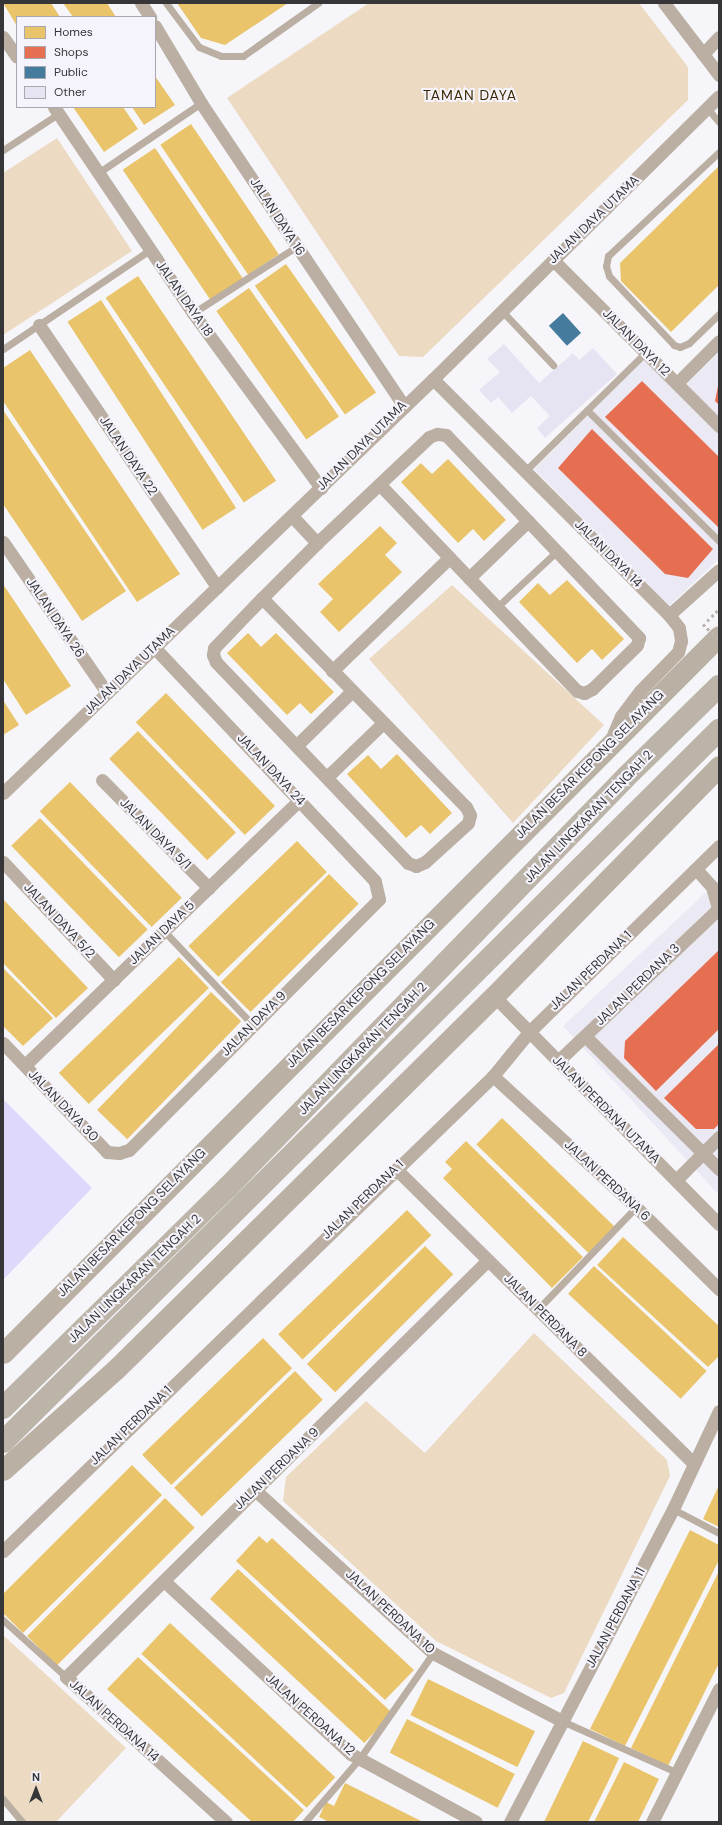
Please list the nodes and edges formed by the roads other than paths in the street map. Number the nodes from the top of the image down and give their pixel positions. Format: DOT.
graph roads {
  1 [pos="141,3"];
  2 [pos="166,3"];
  3 [pos="318,3"];
  4 [pos="664,3"];
  5 [pos="149,16"];
  6 [pos="156,28"];
  7 [pos="3,37"];
  8 [pos="719,37"];
  9 [pos="703,54"];
  10 [pos="16,55"];
  11 [pos="719,75"];
  12 [pos="719,96"];
  13 [pos="201,103"];
  14 [pos="708,109"];
  15 [pos="56,110"];
  16 [pos="719,122"];
  17 [pos="3,150"];
  18 [pos="719,152"];
  19 [pos="98,173"];
  20 [pos="296,246"];
  21 [pos="150,250"];
  22 [pos="553,260"];
  23 [pos="501,310"];
  24 [pos="193,313"];
  25 [pos="719,314"];
  26 [pos="39,325"];
  27 [pos="719,341"];
  28 [pos="3,349"];
  29 [pos="646,352"];
  30 [pos="553,365"];
  31 [pos="433,379"];
  32 [pos="677,383"];
  33 [pos="403,405"];
  34 [pos="587,410"];
  35 [pos="719,426"];
  36 [pos="525,471"];
  37 [pos="379,484"];
  38 [pos="321,488"];
  39 [pos="292,516"];
  40 [pos="528,521"];
  41 [pos="719,541"];
  42 [pos="3,542"];
  43 [pos="317,543"];
  44 [pos="556,551"];
  45 [pos="449,558"];
  46 [pos="719,570"];
  47 [pos="469,578"];
  48 [pos="217,587"];
  49 [pos="262,598"];
  50 [pos="497,607"];
  51 [pos="669,615"];
  52 [pos="711,630"];
  53 [pos="154,647"];
  54 [pos="332,671"];
  55 [pos="719,686"];
  56 [pos="352,691"];
  57 [pos="107,693"];
  58 [pos="383,723"];
  59 [pos="719,730"];
  60 [pos="297,744"];
  61 [pos="608,748"];
  62 [pos="719,766"];
  63 [pos="327,778"];
  64 [pos="102,780"];
  65 [pos="3,793"];
  66 [pos="299,800"];
  67 [pos="719,846"];
  68 [pos="3,862"];
  69 [pos="696,869"];
  70 [pos="209,888"];
  71 [pos="378,899"];
  72 [pos="718,911"];
  73 [pos="164,931"];
  74 [pos="114,980"];
  75 [pos="494,996"];
  76 [pos="253,1025"];
  77 [pos="529,1032"];
  78 [pos="585,1036"];
  79 [pos="3,1043"];
  80 [pos="558,1061"];
  81 [pos="25,1066"];
  82 [pos="493,1076"];
  83 [pos="719,1137"];
  84 [pos="129,1150"];
  85 [pos="703,1153"];
  86 [pos="396,1169"];
  87 [pos="719,1169"];
  88 [pos="676,1180"];
  89 [pos="636,1207"];
  90 [pos="719,1224"];
  91 [pos="488,1260"];
  92 [pos="719,1289"];
  93 [pos="538,1309"];
  94 [pos="3,1352"];
  95 [pos="3,1408"];
  96 [pos="719,1411"];
  97 [pos="3,1442"];
  98 [pos="694,1464"];
  99 [pos="3,1470"];
  100 [pos="255,1490"];
  101 [pos="673,1509"];
  102 [pos="719,1533"];
  103 [pos="3,1551"];
  104 [pos="164,1581"];
  105 [pos="3,1620"];
  106 [pos="433,1654"];
  107 [pos="66,1678"];
  108 [pos="719,1689"];
  109 [pos="562,1721"];
  110 [pos="360,1758"];
  111 [pos="678,1773"];
  112 [pos="3,1799"];
  113 [pos="22,1822"];
  114 [pos="226,1822"];
  115 [pos="305,1822"];
  116 [pos="476,1822"];
  117 [pos="510,1822"];
  118 [pos="652,1822"];
  1 -- 5 [label="street"];
  2 -- 3 [label="lane"];
  4 -- 9 [label="street"];
  6 -- 13 [label="street, JALAN DAYA 16"];
  7 -- 10 [label="street"];
  8 -- 9 [label="street"];
  9 -- 11 [label="street"];
  12 -- 14 [label="street, JALAN DAYA UTAMA"];
  13 -- 19 [label="lane"];
  13 -- 20 [label="street, JALAN DAYA 16"];
  14 -- 16 [label="lane"];
  14 -- 22 [label="street, JALAN DAYA UTAMA"];
  15 -- 17 [label="lane"];
  15 -- 19 [label="street, JALAN DAYA 18"];
  18 -- 25 [label="lane"];
  19 -- 21 [label="street, JALAN DAYA 18"];
  20 -- 24 [label="lane"];
  20 -- 33 [label="street, JALAN DAYA 16"];
  21 -- 24 [label="street, JALAN DAYA 18"];
  21 -- 26 [label="lane"];
  22 -- 23 [label="street, JALAN DAYA UTAMA"];
  22 -- 29 [label="street, JALAN DAYA 12"];
  23 -- 30 [label="lane"];
  23 -- 31 [label="street, JALAN DAYA UTAMA"];
  24 -- 38 [label="street, JALAN DAYA 18"];
  26 -- 28 [label="lane"];
  26 -- 48 [label="street, JALAN DAYA 22"];
  27 -- 32 [label="street"];
  29 -- 32 [label="street, JALAN DAYA 12"];
  29 -- 34 [label="lane"];
  31 -- 33 [label="street, JALAN DAYA UTAMA"];
  31 -- 36 [label="street, JALAN DAYA 14"];
  32 -- 35 [label="street, JALAN DAYA 12"];
  33 -- 38 [label="street, JALAN DAYA UTAMA"];
  34 -- 36 [label="lane"];
  34 -- 41 [label="lane"];
  36 -- 51 [label="street, JALAN DAYA 14"];
  37 -- 40 [label="street"];
  37 -- 43 [label="street"];
  37 -- 45 [label="street"];
  38 -- 39 [label="street, JALAN DAYA UTAMA"];
  39 -- 43 [label="street"];
  39 -- 48 [label="street, JALAN DAYA UTAMA"];
  40 -- 44 [label="street"];
  40 -- 47 [label="street"];
  42 -- 57 [label="street, JALAN DAYA 26"];
  43 -- 49 [label="street"];
  44 -- 50 [label="lane"];
  44 -- 50 [label="street"];
  45 -- 47 [label="street"];
  45 -- 54 [label="street"];
  46 -- 51 [label="street"];
  47 -- 50 [label="street"];
  48 -- 53 [label="street, JALAN DAYA UTAMA"];
  49 -- 54 [label="street"];
  49 -- 60 [label="street"];
  51 -- 61 [label="street, JALAN DAYA 14"];
  52 -- 61 [label="main road, JALAN BESAR KEPONG SELAYANG"];
  53 -- 57 [label="street, JALAN DAYA UTAMA"];
  53 -- 66 [label="street, JALAN DAYA 24"];
  54 -- 56 [label="street"];
  55 -- 95 [label="highway, JALAN LINGKARAN TENGAH 2"];
  56 -- 58 [label="street"];
  56 -- 60 [label="street"];
  57 -- 65 [label="street, JALAN DAYA UTAMA"];
  58 -- 63 [label="street"];
  58 -- 63 [label="street"];
  59 -- 97 [label="highway, JALAN LINGKARAN TENGAH 2"];
  60 -- 63 [label="street"];
  61 -- 94 [label="main road, JALAN BESAR KEPONG SELAYANG"];
  62 -- 75 [label="main road"];
  64 -- 70 [label="street, JALAN DAYA 5/1"];
  66 -- 70 [label="street, JALAN DAYA 5"];
  66 -- 71 [label="street, JALAN DAYA 24"];
  67 -- 69 [label="street, JALAN PERDANA 1"];
  68 -- 74 [label="street, JALAN DAYA 5/2"];
  69 -- 72 [label="street"];
  69 -- 77 [label="street, JALAN PERDANA 1"];
  70 -- 73 [label="street, JALAN DAYA 5"];
  71 -- 76 [label="street, JALAN DAYA 9"];
  72 -- 78 [label="street, JALAN PERDANA 3"];
  73 -- 74 [label="street, JALAN DAYA 5"];
  73 -- 76 [label="lane"];
  74 -- 81 [label="street, JALAN DAYA 5"];
  75 -- 77 [label="street, JALAN PERDANA UTAMA"];
  75 -- 99 [label="main road"];
  76 -- 84 [label="street, JALAN DAYA 9"];
  77 -- 80 [label="street, JALAN PERDANA UTAMA"];
  77 -- 82 [label="street, JALAN PERDANA 1"];
  78 -- 80 [label="street, JALAN PERDANA 3"];
  78 -- 85 [label="street"];
  79 -- 81 [label="street, JALAN DAYA 30"];
  80 -- 88 [label="street, JALAN PERDANA UTAMA"];
  81 -- 84 [label="street, JALAN DAYA 30"];
  82 -- 86 [label="street, JALAN PERDANA 1"];
  82 -- 89 [label="street, JALAN PERDANA 6"];
  83 -- 85 [label="street"];
  85 -- 87 [label="street"];
  85 -- 88 [label="street"];
  86 -- 91 [label="street, JALAN PERDANA 8"];
  86 -- 103 [label="street, JALAN PERDANA 1"];
  88 -- 90 [label="street, JALAN PERDANA UTAMA"];
  89 -- 92 [label="street, JALAN PERDANA 6"];
  89 -- 93 [label="lane"];
  91 -- 93 [label="street, JALAN PERDANA 8"];
  91 -- 100 [label="street, JALAN PERDANA 9"];
  93 -- 98 [label="street, JALAN PERDANA 8"];
  96 -- 98 [label="street, JALAN PERDANA 11"];
  98 -- 101 [label="street, JALAN PERDANA 11"];
  100 -- 104 [label="street, JALAN PERDANA 9"];
  100 -- 106 [label="street, JALAN PERDANA 10"];
  101 -- 102 [label="lane"];
  101 -- 109 [label="street, JALAN PERDANA 11"];
  104 -- 107 [label="street, JALAN PERDANA 9"];
  104 -- 110 [label="street, JALAN PERDANA 12"];
  105 -- 107 [label="lane, JALAN PERDANA 14"];
  106 -- 109 [label="street, JALAN PERDANA 10"];
  106 -- 110 [label="lane"];
  107 -- 114 [label="street, JALAN PERDANA 14"];
  108 -- 111 [label="street"];
  109 -- 111 [label="lane"];
  109 -- 117 [label="street, JALAN PERDANA 11"];
  110 -- 115 [label="lane"];
  110 -- 116 [label="street, JALAN PERDANA 12"];
  111 -- 118 [label="street"];
  112 -- 113 [label="lane"];
}
